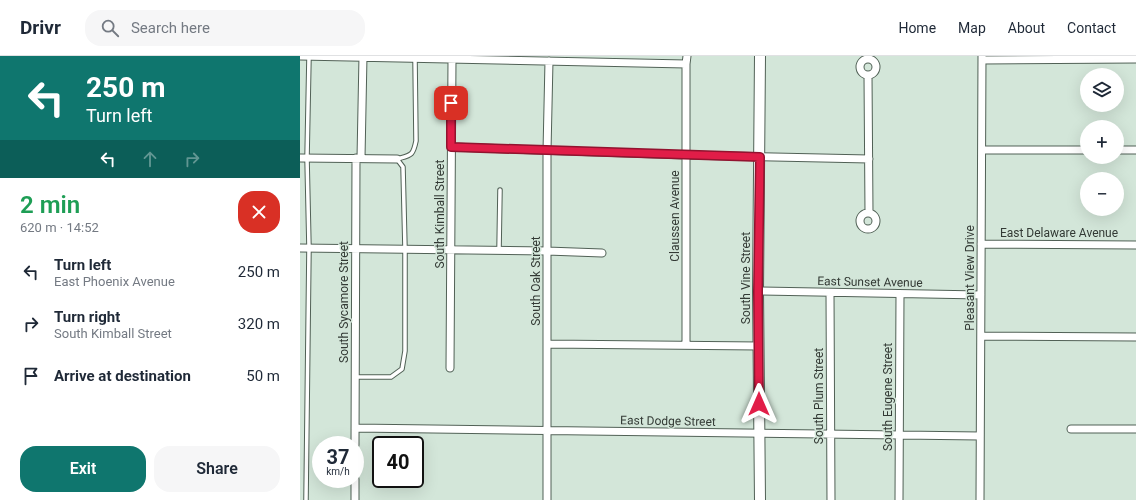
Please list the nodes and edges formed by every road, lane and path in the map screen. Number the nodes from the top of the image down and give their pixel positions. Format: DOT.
graph roads {
  1 [pos="300,56"];
  2 [pos="760,56"];
  3 [pos="309,57"];
  4 [pos="363,57"];
  5 [pos="469,58"];
  6 [pos="982,58"];
  7 [pos="415,59"];
  8 [pos="577,59"];
  9 [pos="1136,59"];
  10 [pos="452,60"];
  11 [pos="687,60"];
  12 [pos="549,61"];
  13 [pos="868,75"];
  14 [pos="451,147"];
  15 [pos="982,150"];
  16 [pos="1080,150"];
  17 [pos="1124,150"];
  18 [pos="1136,150"];
  19 [pos="547,151"];
  20 [pos="686,155"];
  21 [pos="760,157"];
  22 [pos="304,158"];
  23 [pos="358,158"];
  24 [pos="397,158"];
  25 [pos="869,159"];
  26 [pos="500,190"];
  27 [pos="869,213"];
  28 [pos="981,244"];
  29 [pos="1136,244"];
  30 [pos="300,248"];
  31 [pos="309,248"];
  32 [pos="356,248"];
  33 [pos="405,249"];
  34 [pos="451,250"];
  35 [pos="498,250"];
  36 [pos="547,251"];
  37 [pos="602,253"];
  38 [pos="758,292"];
  39 [pos="830,292"];
  40 [pos="900,294"];
  41 [pos="981,295"];
  42 [pos="981,336"];
  43 [pos="1136,337"];
  44 [pos="547,344"];
  45 [pos="686,345"];
  46 [pos="759,346"];
  47 [pos="450,368"];
  48 [pos="355,377"];
  49 [pos="355,428"];
  50 [pos="1071,429"];
  51 [pos="1136,429"];
  52 [pos="547,430"];
  53 [pos="759,433"];
  54 [pos="830,434"];
  55 [pos="899,435"];
  56 [pos="355,436"];
  57 [pos="980,436"];
  58 [pos="355,488"];
  59 [pos="306,500"];
  60 [pos="355,500"];
  61 [pos="547,500"];
  62 [pos="760,500"];
  63 [pos="831,500"];
  64 [pos="899,500"];
  65 [pos="980,500"];
  1 -- 3 [label="street"];
  2 -- 21 [label="street, South Vine Street"];
  3 -- 4 [label="street"];
  3 -- 22 [label="lane"];
  4 -- 7 [label="street"];
  4 -- 23 [label="street, South Sycamore Street"];
  5 -- 10 [label="street"];
  5 -- 12 [label="street"];
  6 -- 9 [label="street"];
  6 -- 15 [label="street, Pleasant View Drive"];
  7 -- 10 [label="street"];
  7 -- 24 [label="lane"];
  8 -- 11 [label="street"];
  8 -- 12 [label="street"];
  10 -- 14 [label="street, South Kimball Street"];
  11 -- 20 [label="street, Claussen Avenue"];
  12 -- 19 [label="street, South Oak Street"];
  13 -- 25 [label="street"];
  14 -- 19 [label="street"];
  14 -- 34 [label="street, South Kimball Street"];
  15 -- 16 [label="street"];
  15 -- 28 [label="street, Pleasant View Drive"];
  17 -- 18 [label="street"];
  19 -- 20 [label="street"];
  19 -- 36 [label="street, South Oak Street"];
  20 -- 21 [label="street"];
  20 -- 45 [label="street, Claussen Avenue"];
  21 -- 25 [label="street"];
  21 -- 38 [label="street, South Vine Street"];
  22 -- 23 [label="street"];
  22 -- 31 [label="lane"];
  23 -- 24 [label="street"];
  23 -- 32 [label="street, South Sycamore Street"];
  24 -- 33 [label="lane"];
  25 -- 27 [label="street"];
  26 -- 35 [label="lane"];
  28 -- 29 [label="street, East Delaware Avenue"];
  28 -- 41 [label="street, Pleasant View Drive"];
  30 -- 31 [label="street"];
  31 -- 32 [label="street"];
  31 -- 59 [label="lane"];
  32 -- 33 [label="street"];
  32 -- 48 [label="street, South Sycamore Street"];
  33 -- 34 [label="street"];
  33 -- 48 [label="lane"];
  34 -- 35 [label="street"];
  34 -- 47 [label="street, South Kimball Street"];
  35 -- 36 [label="street"];
  36 -- 37 [label="street"];
  36 -- 44 [label="street, South Oak Street"];
  38 -- 39 [label="street, East Sunset Avenue"];
  38 -- 46 [label="street, South Vine Street"];
  39 -- 40 [label="street, East Sunset Avenue"];
  39 -- 54 [label="street, South Plum Street"];
  40 -- 41 [label="street, East Sunset Avenue"];
  40 -- 55 [label="street, South Eugene Street"];
  41 -- 42 [label="street, Pleasant View Drive"];
  42 -- 43 [label="street"];
  42 -- 57 [label="street, Pleasant View Drive"];
  44 -- 45 [label="street"];
  44 -- 52 [label="street, South Oak Street"];
  45 -- 46 [label="street"];
  46 -- 53 [label="street, South Vine Street"];
  48 -- 49 [label="street, South Sycamore Street"];
  49 -- 52 [label="street, East Dodge Street"];
  49 -- 56 [label="street, South Sycamore Street"];
  50 -- 51 [label="street"];
  52 -- 53 [label="street, East Dodge Street"];
  52 -- 61 [label="street, South Oak Street"];
  53 -- 54 [label="street, East Dodge Street"];
  53 -- 62 [label="street, South Vine Street"];
  54 -- 55 [label="street, East Dodge Street"];
  54 -- 63 [label="street, South Plum Street"];
  55 -- 57 [label="street, East Dodge Street"];
  55 -- 64 [label="street, South Eugene Street"];
  57 -- 65 [label="street, Pleasant View Drive"];
  58 -- 60 [label="street"];
}
